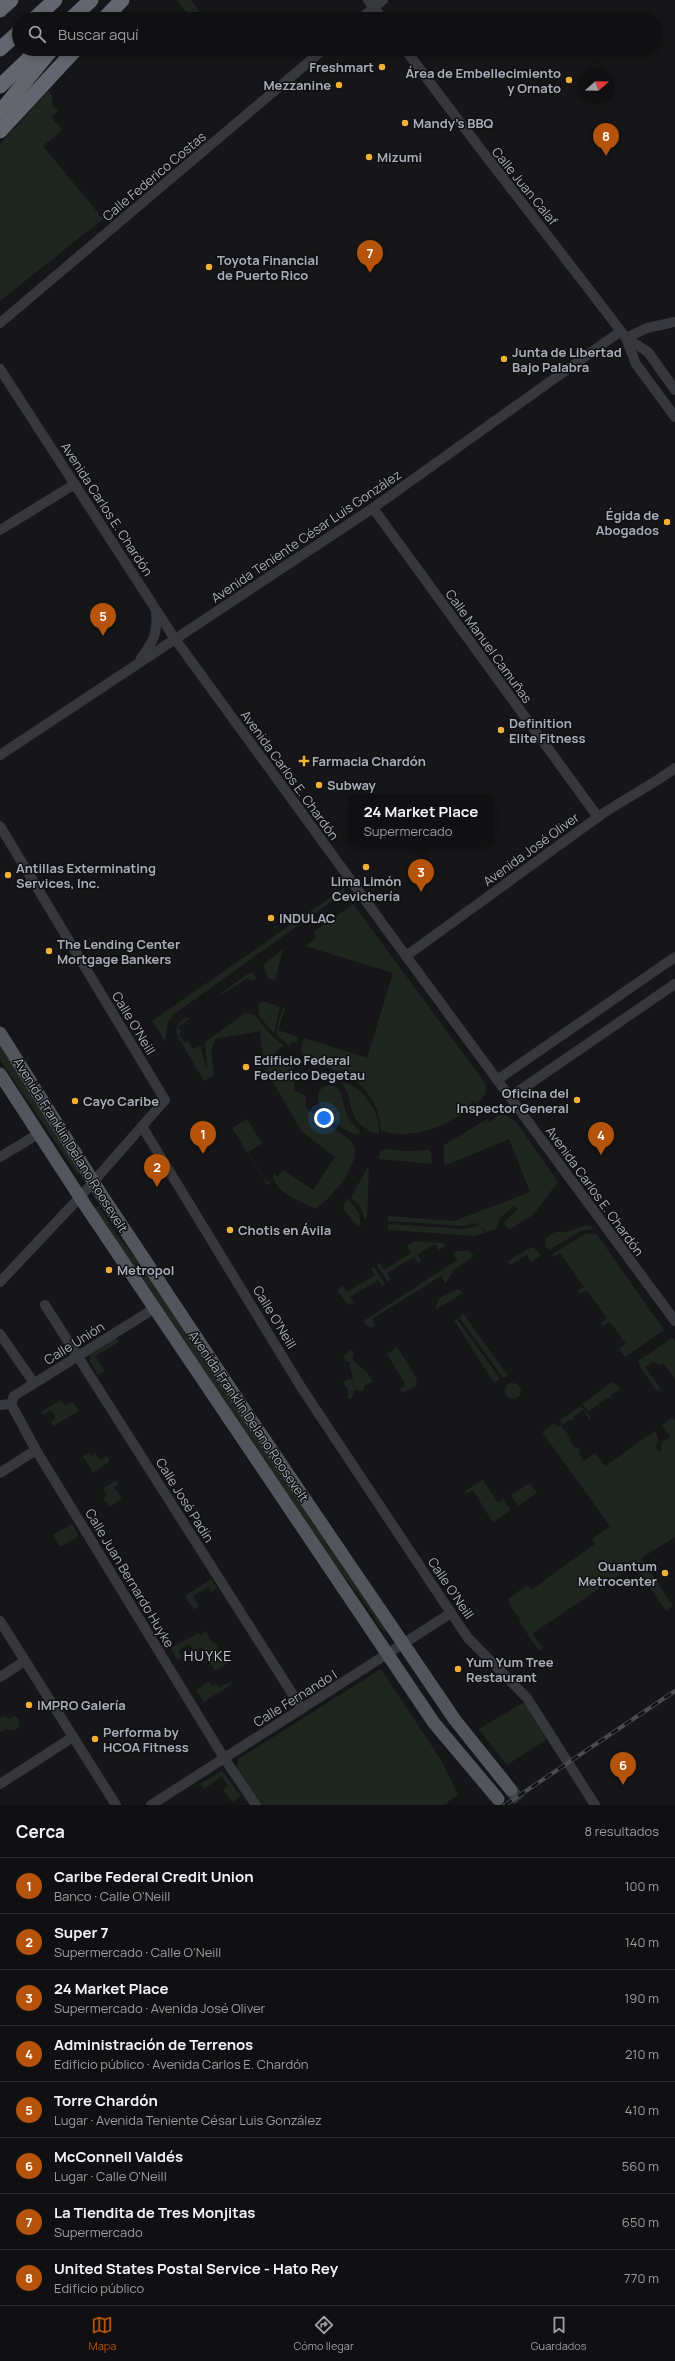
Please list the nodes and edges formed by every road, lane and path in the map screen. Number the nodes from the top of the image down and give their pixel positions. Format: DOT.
graph roads {
  1 [pos="11,0"];
  2 [pos="55,0"];
  3 [pos="91,0"];
  4 [pos="122,0"];
  5 [pos="383,0"];
  6 [pos="371,4"];
  7 [pos="0,10"];
  8 [pos="42,12"];
  9 [pos="78,12"];
  10 [pos="111,12"];
  11 [pos="377,12"];
  12 [pos="12,38"];
  13 [pos="0,49"];
  14 [pos="32,56"];
  15 [pos="46,56"];
  16 [pos="70,56"];
  17 [pos="316,56"];
  18 [pos="410,56"];
  19 [pos="0,86"];
  20 [pos="0,112"];
  21 [pos="0,132"];
  22 [pos="675,322"];
  23 [pos="0,323"];
  24 [pos="624,334"];
  25 [pos="0,369"];
  26 [pos="675,390"];
  27 [pos="675,417"];
  28 [pos="75,484"];
  29 [pos="373,508"];
  30 [pos="0,530"];
  31 [pos="155,609"];
  32 [pos="175,639"];
  33 [pos="132,668"];
  34 [pos="0,755"];
  35 [pos="675,768"];
  36 [pos="598,817"];
  37 [pos="0,826"];
  38 [pos="406,956"];
  39 [pos="675,957"];
  40 [pos="675,984"];
  41 [pos="0,1033"];
  42 [pos="0,1076"];
  43 [pos="497,1080"];
  44 [pos="510,1097"];
  45 [pos="143,1128"];
  46 [pos="38,1134"];
  47 [pos="0,1157"];
  48 [pos="94,1182"];
  49 [pos="80,1197"];
  50 [pos="0,1282"];
  51 [pos="46,1305"];
  52 [pos="155,1308"];
  53 [pos="675,1321"];
  54 [pos="0,1334"];
  55 [pos="78,1355"];
  56 [pos="34,1383"];
  57 [pos="11,1404"];
  58 [pos="0,1406"];
  59 [pos="36,1450"];
  60 [pos="0,1473"];
  61 [pos="451,1613"];
  62 [pos="0,1621"];
  63 [pos="404,1645"];
  64 [pos="388,1654"];
  65 [pos="25,1661"];
  66 [pos="0,1677"];
  67 [pos="302,1709"];
  68 [pos="73,1737"];
  69 [pos="224,1758"];
  70 [pos="0,1784"];
  71 [pos="511,1790"];
  72 [pos="498,1799"];
  73 [pos="116,1805"];
  74 [pos="151,1805"];
  75 [pos="256,1805"];
  76 [pos="596,1805"];
  1 -- 7 [label="highway"];
  2 -- 8 [label="highway"];
  3 -- 9 [label="highway"];
  4 -- 10 [label="highway"];
  5 -- 6 [label="street"];
  6 -- 11 [label="street"];
  12 -- 13 [label="highway"];
  14 -- 19 [label="highway"];
  15 -- 20 [label="highway"];
  16 -- 21 [label="highway"];
  17 -- 23 [label="street, Calle Federico Costas"];
  18 -- 24 [label="street, Calle Juan Calaf"];
  22 -- 24 [label="street, Avenida Teniente César Luis González"];
  24 -- 26 [label="street"];
  24 -- 27 [label="street"];
  24 -- 29 [label="street, Avenida Teniente César Luis González"];
  25 -- 28 [label="street, Avenida Carlos E. Chardón"];
  28 -- 30 [label="street"];
  28 -- 31 [label="street, Avenida Carlos E. Chardón"];
  29 -- 32 [label="street, Avenida Teniente César Luis González"];
  29 -- 36 [label="street, Calle Manuel Camuñas"];
  31 -- 32 [label="street, Avenida Carlos E. Chardón"];
  31 -- 33 [label="street"];
  32 -- 33 [label="street, Avenida Teniente César Luis González"];
  32 -- 38 [label="street, Avenida Carlos E. Chardón"];
  33 -- 34 [label="street, Avenida Teniente César Luis González"];
  35 -- 36 [label="street, Avenida José Oliver"];
  36 -- 38 [label="street, Avenida José Oliver"];
  37 -- 45 [label="street, Calle O'Neill"];
  38 -- 43 [label="street, Avenida Carlos E. Chardón"];
  39 -- 43 [label="street"];
  40 -- 44 [label="street"];
  41 -- 48 [label="main road, Avenida Franklin Delano Roosevelt"];
  42 -- 46 [label="main road, Avenida Franklin Delano Roosevelt"];
  43 -- 44 [label="street, Avenida Carlos E. Chardón"];
  44 -- 53 [label="street, Avenida Carlos E. Chardón"];
  45 -- 48 [label="street"];
  45 -- 61 [label="street, Calle O'Neill"];
  46 -- 47 [label="street"];
  46 -- 49 [label="main road, Avenida Franklin Delano Roosevelt"];
  48 -- 49 [label="street"];
  48 -- 63 [label="main road, Avenida Franklin Delano Roosevelt"];
  49 -- 50 [label="street"];
  49 -- 52 [label="main road, Avenida Franklin Delano Roosevelt"];
  51 -- 55 [label="street, Calle José Padín"];
  52 -- 55 [label="street, Calle Unión"];
  52 -- 64 [label="main road, Avenida Franklin Delano Roosevelt"];
  54 -- 56 [label="street"];
  55 -- 56 [label="street, Calle Unión"];
  55 -- 67 [label="street, Calle José Padín"];
  56 -- 57 [label="street, Calle Unión"];
  57 -- 58 [label="street"];
  57 -- 59 [label="street, Calle Juan Bernardo Huyke"];
  59 -- 60 [label="street"];
  59 -- 69 [label="street, Calle Juan Bernardo Huyke"];
  61 -- 63 [label="street, Calle Fernando I"];
  61 -- 76 [label="street, Calle O'Neill"];
  62 -- 65 [label="street"];
  63 -- 64 [label="street, Calle Fernando I"];
  63 -- 71 [label="main road, Avenida Franklin Delano Roosevelt"];
  64 -- 67 [label="street, Calle Fernando I"];
  64 -- 72 [label="main road, Avenida Franklin Delano Roosevelt"];
  65 -- 66 [label="street"];
  65 -- 68 [label="street"];
  67 -- 69 [label="street, Calle Fernando I"];
  68 -- 70 [label="street"];
  68 -- 73 [label="street"];
  69 -- 74 [label="street, Calle Fernando I"];
  69 -- 75 [label="street, Calle Juan Bernardo Huyke"];
}
